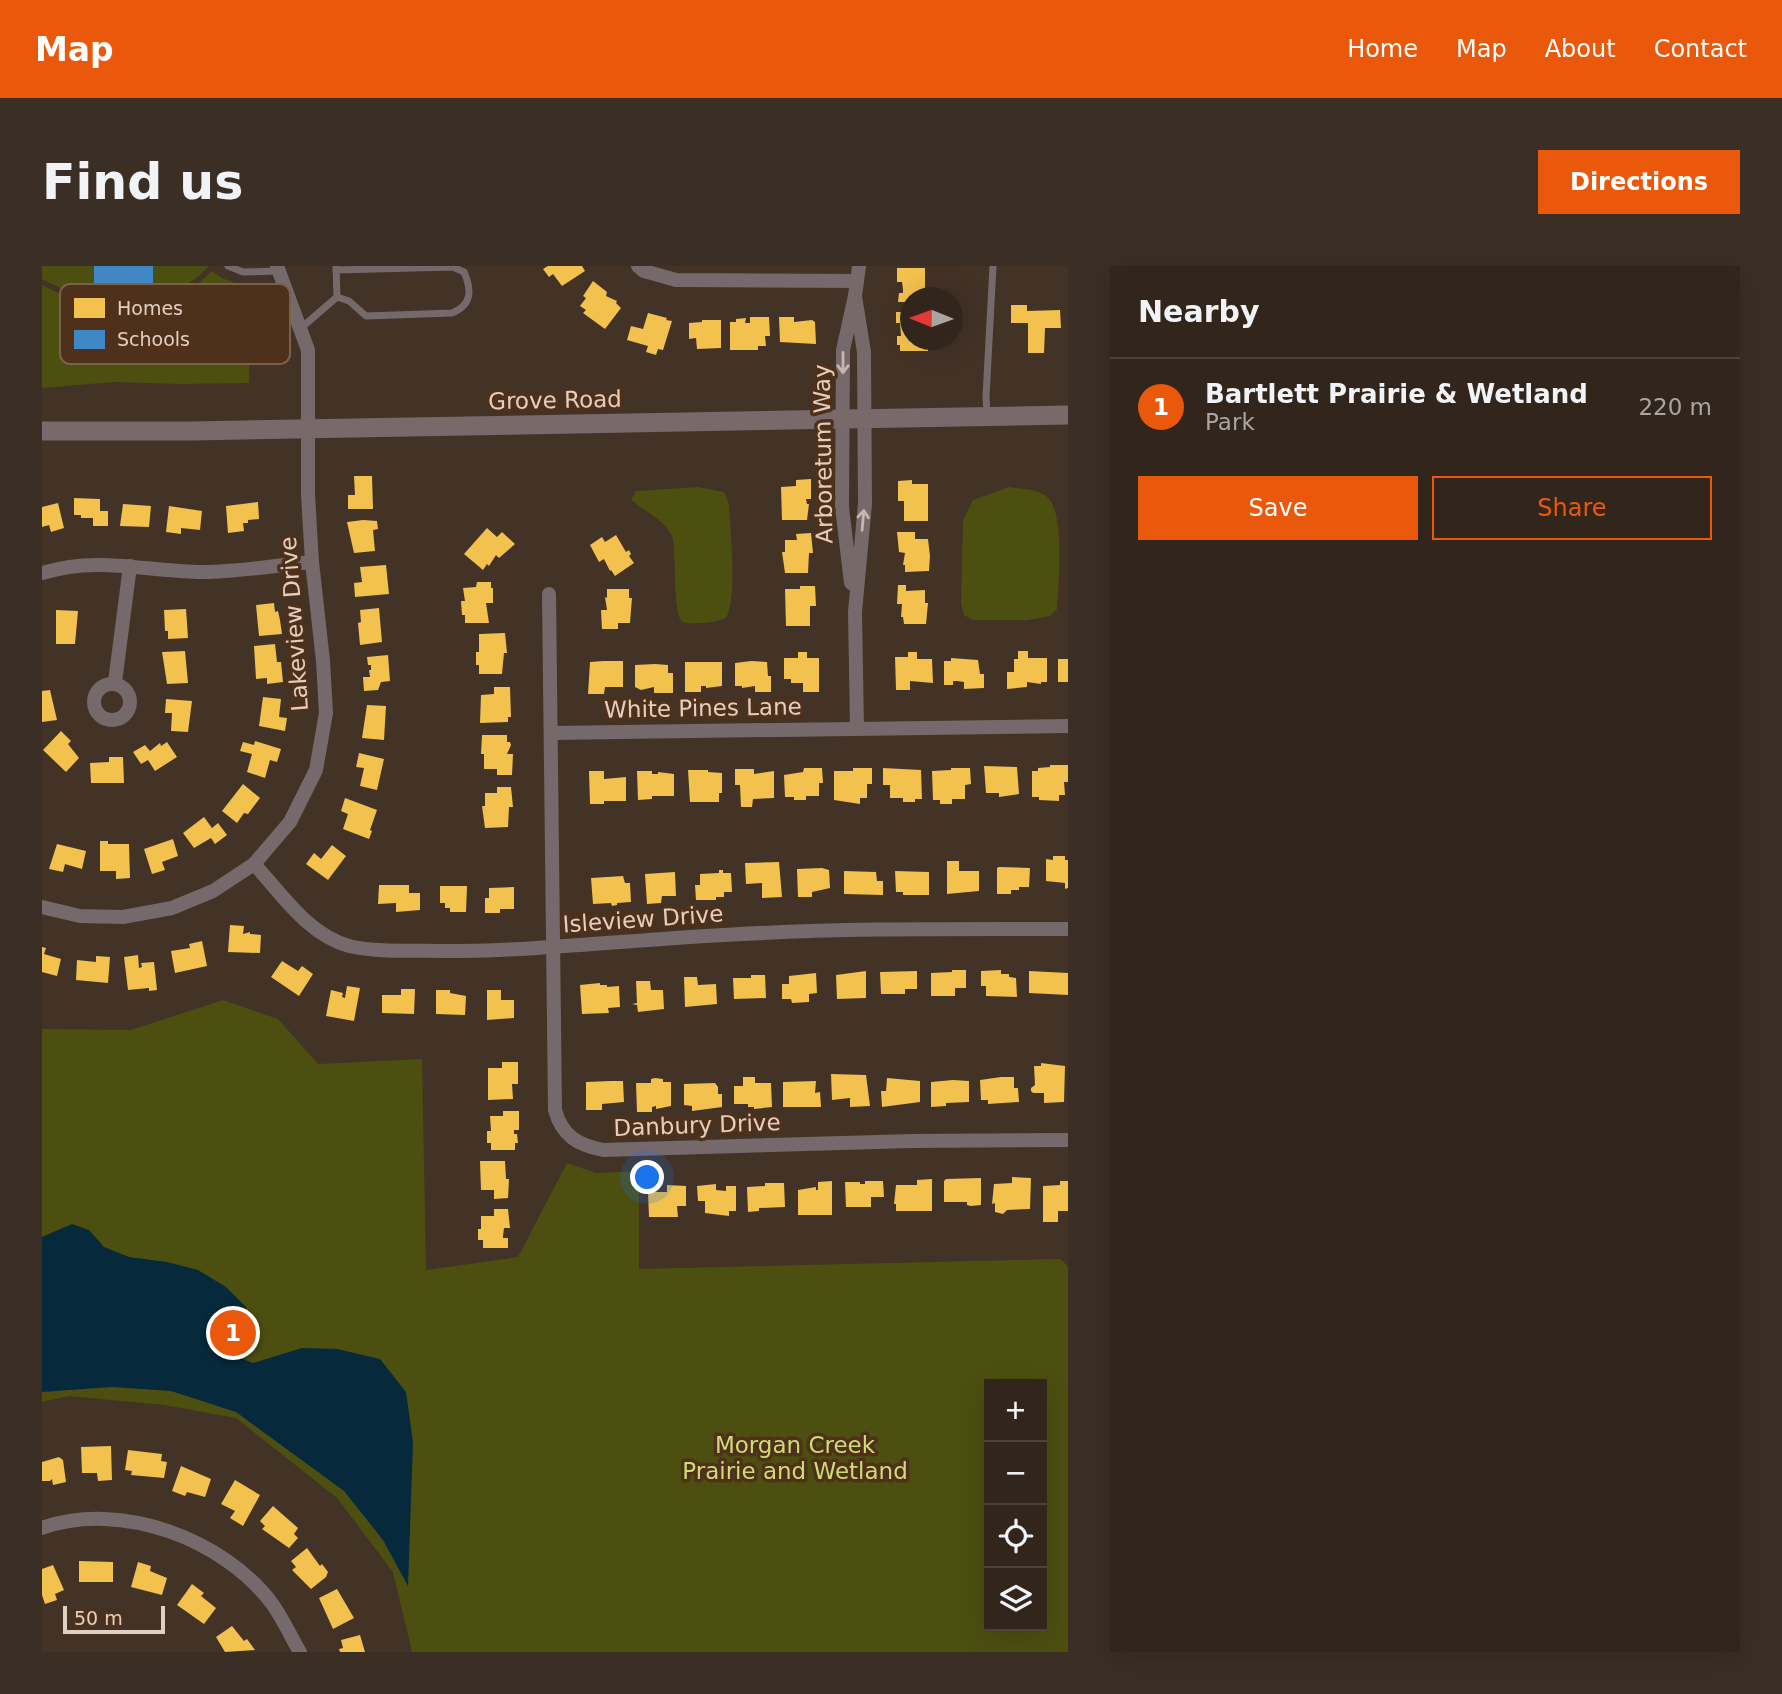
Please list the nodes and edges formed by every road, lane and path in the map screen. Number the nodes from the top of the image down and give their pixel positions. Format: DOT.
graph roads {
  1 [pos="228,266"];
  2 [pos="638,266"];
  3 [pos="993,266"];
  4 [pos="336,268"];
  5 [pos="277,269"];
  6 [pos="857,281"];
  7 [pos="337,297"];
  8 [pos="290,301"];
  9 [pos="301,328"];
  10 [pos="1068,415"];
  11 [pos="988,418"];
  12 [pos="864,419"];
  13 [pos="842,420"];
  14 [pos="308,429"];
  15 [pos="42,431"];
  16 [pos="312,562"];
  17 [pos="130,566"];
  18 [pos="42,573"];
  19 [pos="549,594"];
  20 [pos="855,612"];
  21 [pos="115,682"];
  22 [pos="1068,726"];
  23 [pos="857,728"];
  24 [pos="551,733"];
  25 [pos="254,864"];
  26 [pos="42,906"];
  27 [pos="1068,929"];
  28 [pos="553,949"];
  29 [pos="1068,1140"];
  30 [pos="42,1528"];
  31 [pos="300,1652"];
  1 -- 5 [label="lane"];
  2 -- 6 [label="street"];
  3 -- 11 [label="lane"];
  4 -- 7 [label="lane"];
  4 -- 7 [label="lane"];
  6 -- 12 [label="street, Arboretum Way"];
  6 -- 13 [label="street, Arboretum Way, one-way"];
  7 -- 9 [label="lane"];
  8 -- 9 [label="street, Lakeview Drive"];
  9 -- 14 [label="street, Lakeview Drive"];
  10 -- 11 [label="street, Grove Road"];
  11 -- 12 [label="street, Grove Road"];
  12 -- 13 [label="street, Grove Road"];
  20 -- 12 [label="street, Arboretum Way, one-way"];
  13 -- 14 [label="street, Grove Road"];
  13 -- 20 [label="street, Arboretum Way"];
  14 -- 15 [label="street, Grove Road"];
  14 -- 16 [label="street, Lakeview Drive"];
  16 -- 17 [label="street"];
  16 -- 25 [label="street, Lakeview Drive"];
  17 -- 18 [label="street"];
  17 -- 21 [label="street"];
  19 -- 24 [label="street, Danbury Drive"];
  20 -- 23 [label="street, Arboretum Way"];
  22 -- 23 [label="street, White Pines Lane"];
  23 -- 24 [label="street, White Pines Lane"];
  24 -- 28 [label="street, Danbury Drive"];
  25 -- 26 [label="street, Lakeview Drive"];
  25 -- 28 [label="street, Isleview Drive"];
  27 -- 28 [label="street, Isleview Drive"];
  28 -- 29 [label="street, Danbury Drive"];
  30 -- 31 [label="street"];
}
